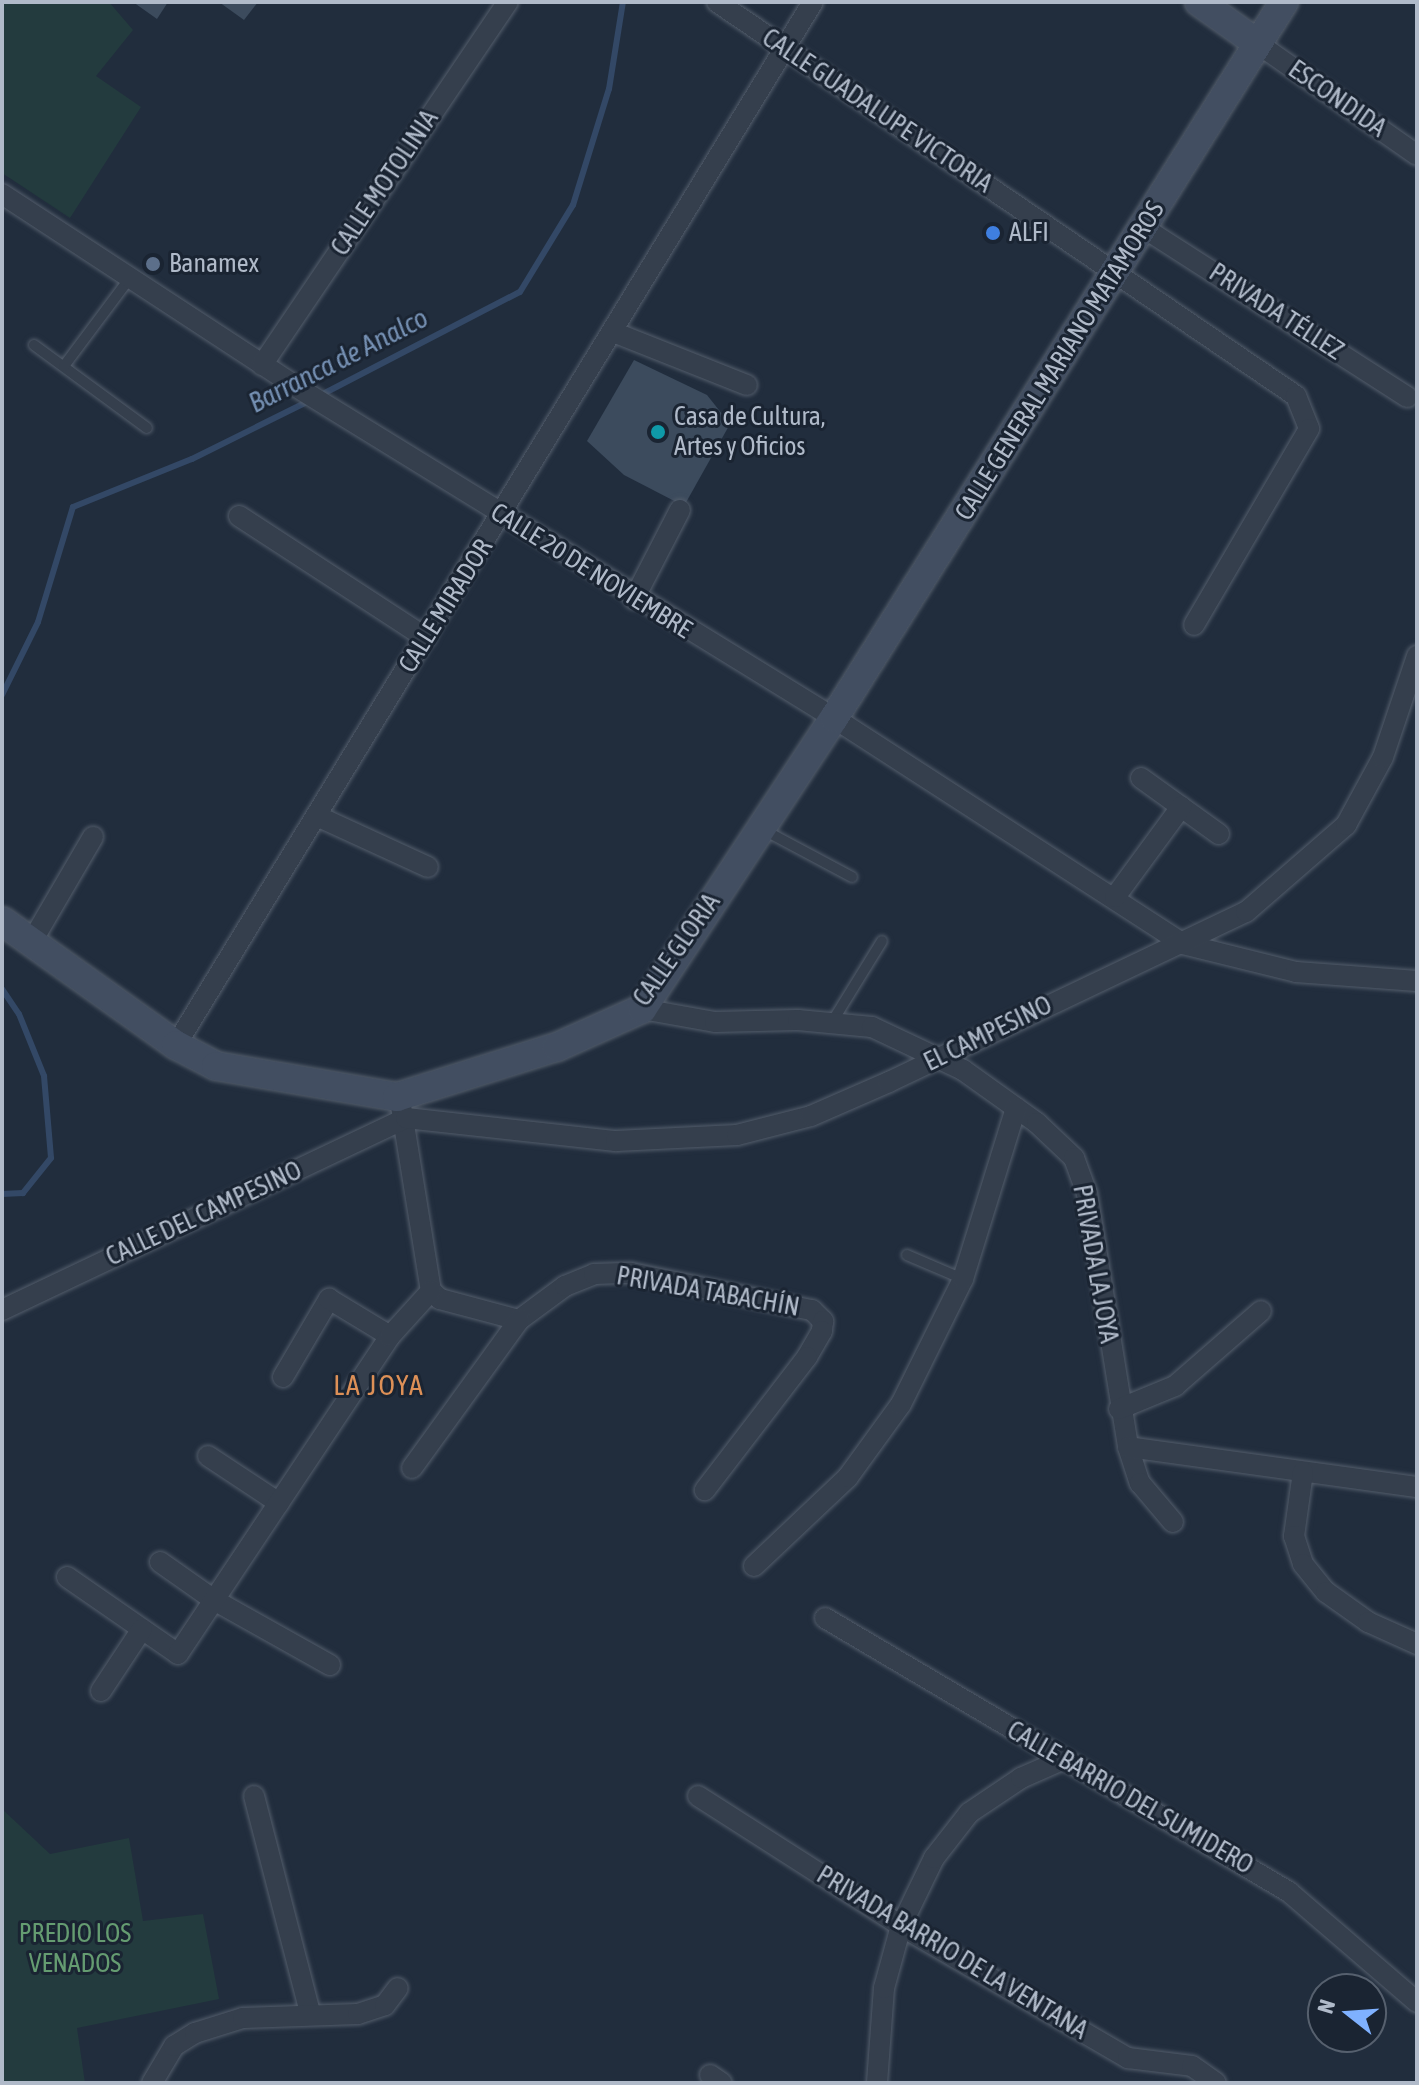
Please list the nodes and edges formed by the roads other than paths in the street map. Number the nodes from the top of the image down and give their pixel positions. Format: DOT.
graph roads {
  1 [pos="508,2"];
  2 [pos="717,2"];
  3 [pos="813,2"];
  4 [pos="1199,2"];
  5 [pos="1284,2"];
  6 [pos="1257,43"];
  7 [pos="785,48"];
  8 [pos="1417,155"];
  9 [pos="2,194"];
  10 [pos="1144,228"];
  11 [pos="1116,274"];
  12 [pos="129,279"];
  13 [pos="613,332"];
  14 [pos="34,345"];
  15 [pos="262,365"];
  16 [pos="64,366"];
  17 [pos="747,385"];
  18 [pos="1407,397"];
  19 [pos="147,428"];
  20 [pos="680,510"];
  21 [pos="239,516"];
  22 [pos="501,517"];
  23 [pos="634,599"];
  24 [pos="1194,625"];
  25 [pos="426,638"];
  26 [pos="1417,656"];
  27 [pos="834,718"];
  28 [pos="1141,778"];
  29 [pos="1181,807"];
  30 [pos="317,816"];
  31 [pos="760,827"];
  32 [pos="1219,834"];
  33 [pos="93,837"];
  34 [pos="428,867"];
  35 [pos="852,877"];
  36 [pos="1115,897"];
  37 [pos="2,921"];
  38 [pos="882,941"];
  39 [pos="31,943"];
  40 [pos="1183,944"];
  41 [pos="1417,981"];
  42 [pos="642,1009"];
  43 [pos="832,1022"];
  44 [pos="176,1045"];
  45 [pos="941,1057"];
  46 [pos="402,1108"];
  47 [pos="1016,1108"];
  48 [pos="907,1255"];
  49 [pos="963,1279"];
  50 [pos="431,1291"];
  51 [pos="2,1310"];
  52 [pos="1261,1311"];
  53 [pos="519,1320"];
  54 [pos="390,1336"];
  55 [pos="283,1377"];
  56 [pos="1119,1409"];
  57 [pos="1128,1447"];
  58 [pos="208,1456"];
  59 [pos="412,1468"];
  60 [pos="1303,1472"];
  61 [pos="1417,1487"];
  62 [pos="705,1490"];
  63 [pos="279,1503"];
  64 [pos="1173,1522"];
  65 [pos="160,1562"];
  66 [pos="754,1566"];
  67 [pos="67,1577"];
  68 [pos="214,1600"];
  69 [pos="825,1618"];
  70 [pos="142,1629"];
  71 [pos="1417,1644"];
  72 [pos="330,1665"];
  73 [pos="101,1691"];
  74 [pos="1064,1759"];
  75 [pos="254,1796"];
  76 [pos="698,1796"];
  77 [pos="901,1926"];
  78 [pos="398,1988"];
  79 [pos="1417,2002"];
  80 [pos="310,2013"];
  81 [pos="152,2083"];
  82 [pos="877,2083"];
  83 [pos="1216,2083"];
  1 -- 15 [label="street, CALLE MOTOLINIA"];
  2 -- 7 [label="street, CALLE GUADALUPE VICTORIA"];
  3 -- 7 [label="street, CALLE MIRADOR"];
  4 -- 6 [label="main road"];
  5 -- 6 [label="main road, CALLE GENERAL MARIANO MATAMOROS"];
  6 -- 8 [label="street, ESCONDIDA"];
  6 -- 10 [label="main road, CALLE GENERAL MARIANO MATAMOROS"];
  7 -- 11 [label="street, CALLE GUADALUPE VICTORIA"];
  7 -- 13 [label="street, CALLE MIRADOR"];
  9 -- 12 [label="street, CALLE 20 DE NOVIEMBRE"];
  10 -- 11 [label="main road, CALLE GENERAL MARIANO MATAMOROS"];
  10 -- 18 [label="street, PRIVADA TÉLLEZ"];
  11 -- 24 [label="street, CALLE GUADALUPE VICTORIA"];
  11 -- 27 [label="main road, CALLE GENERAL MARIANO MATAMOROS"];
  12 -- 15 [label="street, CALLE 20 DE NOVIEMBRE"];
  12 -- 16 [label="lane"];
  13 -- 17 [label="street"];
  13 -- 22 [label="street, CALLE MIRADOR"];
  14 -- 16 [label="lane"];
  15 -- 22 [label="street, CALLE 20 DE NOVIEMBRE"];
  16 -- 19 [label="lane"];
  20 -- 23 [label="street"];
  21 -- 25 [label="street"];
  22 -- 23 [label="street, CALLE 20 DE NOVIEMBRE"];
  22 -- 25 [label="street, CALLE MIRADOR"];
  23 -- 27 [label="street, CALLE 20 DE NOVIEMBRE"];
  25 -- 30 [label="street, CALLE MIRADOR"];
  26 -- 40 [label="street, EL CAMPESINO"];
  27 -- 31 [label="main road, CALLE GLORIA"];
  27 -- 36 [label="street, CALLE 20 DE NOVIEMBRE"];
  28 -- 29 [label="street"];
  29 -- 32 [label="street"];
  29 -- 36 [label="street"];
  30 -- 34 [label="street"];
  30 -- 44 [label="street, CALLE MIRADOR"];
  31 -- 35 [label="lane"];
  31 -- 42 [label="main road, CALLE GLORIA"];
  33 -- 39 [label="street"];
  36 -- 40 [label="street, CALLE 20 DE NOVIEMBRE"];
  37 -- 39 [label="main road"];
  38 -- 43 [label="lane"];
  39 -- 44 [label="main road"];
  40 -- 41 [label="street"];
  40 -- 45 [label="street, EL CAMPESINO"];
  42 -- 43 [label="street, PRIVADA LA JOYA"];
  42 -- 46 [label="main road, CALLE GLORIA"];
  43 -- 45 [label="street, PRIVADA LA JOYA"];
  44 -- 46 [label="main road"];
  45 -- 46 [label="street, EL CAMPESINO"];
  45 -- 47 [label="street, PRIVADA LA JOYA"];
  46 -- 50 [label="street"];
  46 -- 51 [label="street, CALLE DEL CAMPESINO"];
  47 -- 49 [label="street"];
  47 -- 56 [label="street, PRIVADA LA JOYA"];
  48 -- 49 [label="lane"];
  49 -- 66 [label="street"];
  50 -- 53 [label="street"];
  50 -- 54 [label="street"];
  52 -- 56 [label="street"];
  53 -- 59 [label="street, PRIVADA TABACHÍN"];
  53 -- 62 [label="street, PRIVADA TABACHÍN"];
  54 -- 55 [label="street"];
  54 -- 63 [label="street"];
  56 -- 57 [label="street, PRIVADA LA JOYA"];
  57 -- 60 [label="street"];
  57 -- 64 [label="street, PRIVADA LA JOYA"];
  58 -- 63 [label="street"];
  60 -- 61 [label="street"];
  60 -- 71 [label="street"];
  63 -- 68 [label="street"];
  65 -- 68 [label="street"];
  67 -- 70 [label="street"];
  68 -- 70 [label="street"];
  68 -- 72 [label="street"];
  69 -- 74 [label="street, CALLE BARRIO DEL SUMIDERO"];
  70 -- 73 [label="street"];
  74 -- 77 [label="street"];
  74 -- 79 [label="street, CALLE BARRIO DEL SUMIDERO"];
  75 -- 80 [label="street"];
  76 -- 77 [label="street, PRIVADA BARRIO DE LA VENTANA"];
  77 -- 82 [label="street"];
  77 -- 83 [label="street, PRIVADA BARRIO DE LA VENTANA"];
  78 -- 80 [label="street"];
  80 -- 81 [label="street"];
}
